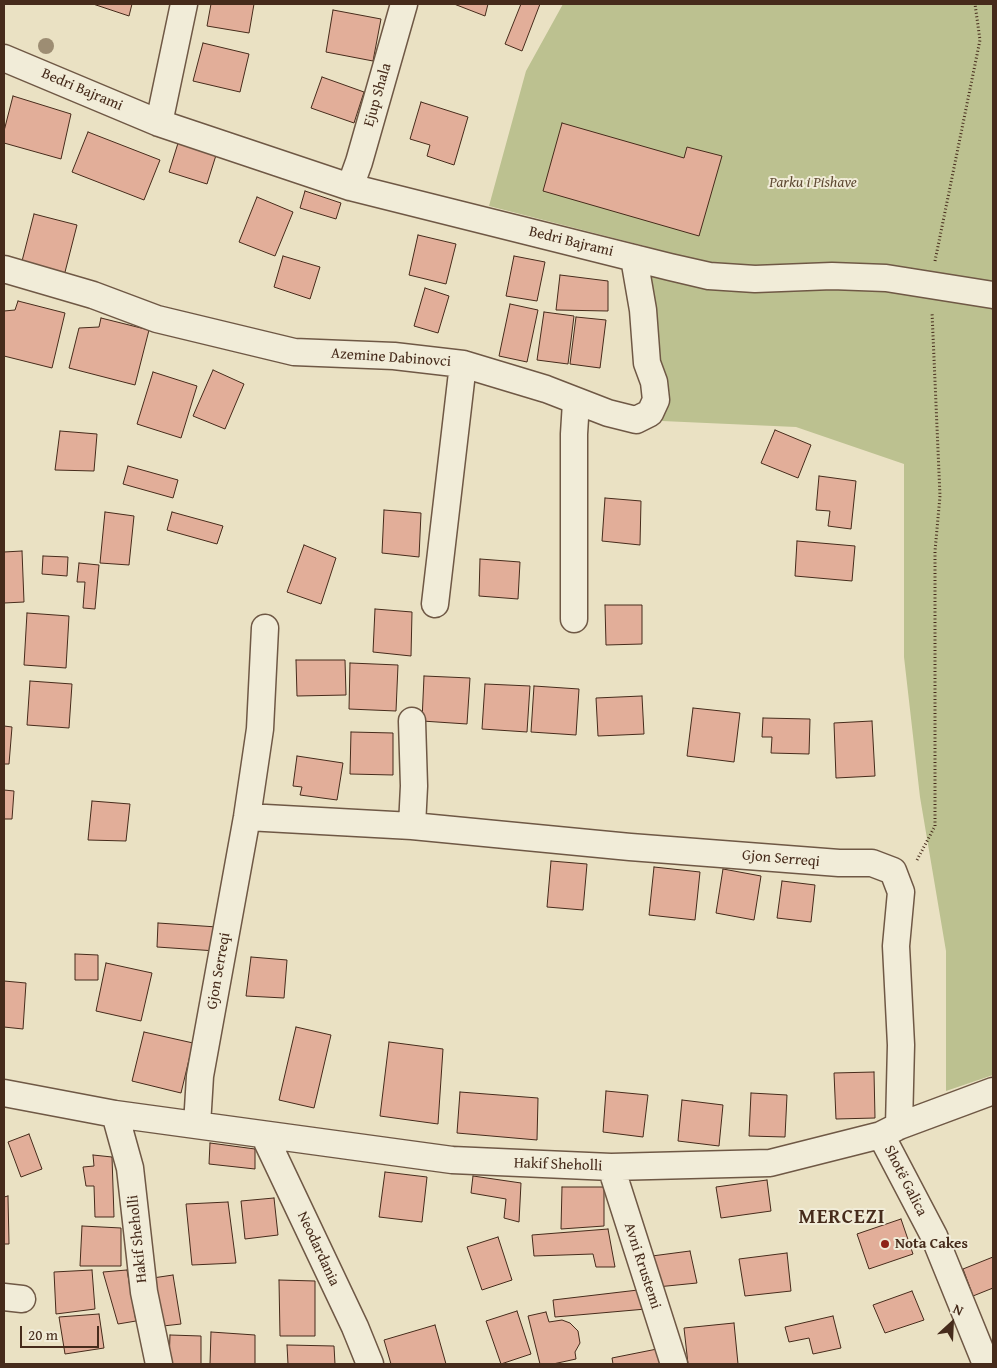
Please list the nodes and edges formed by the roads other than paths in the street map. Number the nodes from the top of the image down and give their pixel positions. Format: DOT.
graph roads {
  1 [pos="184,4"];
  2 [pos="404,4"];
  3 [pos="4,58"];
  4 [pos="159,123"];
  5 [pos="350,187"];
  6 [pos="634,258"];
  7 [pos="4,269"];
  8 [pos="993,295"];
  9 [pos="463,364"];
  10 [pos="576,402"];
  11 [pos="435,604"];
  12 [pos="574,619"];
  13 [pos="265,628"];
  14 [pos="412,721"];
  15 [pos="247,817"];
  16 [pos="412,826"];
  17 [pos="993,1091"];
  18 [pos="4,1093"];
  19 [pos="115,1114"];
  20 [pos="197,1125"];
  21 [pos="890,1131"];
  22 [pos="264,1135"];
  23 [pos="610,1167"];
  24 [pos="159,1364"];
  25 [pos="370,1364"];
  26 [pos="674,1364"];
  27 [pos="986,1364"];
  1 -- 4 [label="street"];
  2 -- 5 [label="street, Ejup Shala"];
  3 -- 4 [label="street, Bedri Bajrami"];
  4 -- 5 [label="street, Bedri Bajrami"];
  5 -- 6 [label="street, Bedri Bajrami"];
  6 -- 8 [label="street, Bedri Bajrami"];
  6 -- 10 [label="street, Azemine Dabinovci"];
  7 -- 9 [label="street, Azemine Dabinovci"];
  9 -- 10 [label="street, Azemine Dabinovci"];
  9 -- 11 [label="street"];
  10 -- 12 [label="street"];
  13 -- 15 [label="street, Gjon Serreqi"];
  14 -- 16 [label="street"];
  15 -- 16 [label="street, Gjon Serreqi"];
  15 -- 20 [label="street, Gjon Serreqi"];
  16 -- 21 [label="street, Gjon Serreqi"];
  17 -- 21 [label="street, Hakif Sheholli"];
  18 -- 19 [label="street, Hakif Sheholli"];
  19 -- 20 [label="street, Hakif Sheholli"];
  19 -- 24 [label="street, Hakif Sheholli"];
  20 -- 22 [label="street, Hakif Sheholli"];
  21 -- 23 [label="street, Hakif Sheholli"];
  21 -- 27 [label="street, Shotë Galica"];
  22 -- 23 [label="street, Hakif Sheholli"];
  22 -- 25 [label="street, Neodardania"];
  23 -- 26 [label="street, Avni Rrustemi"];
}
